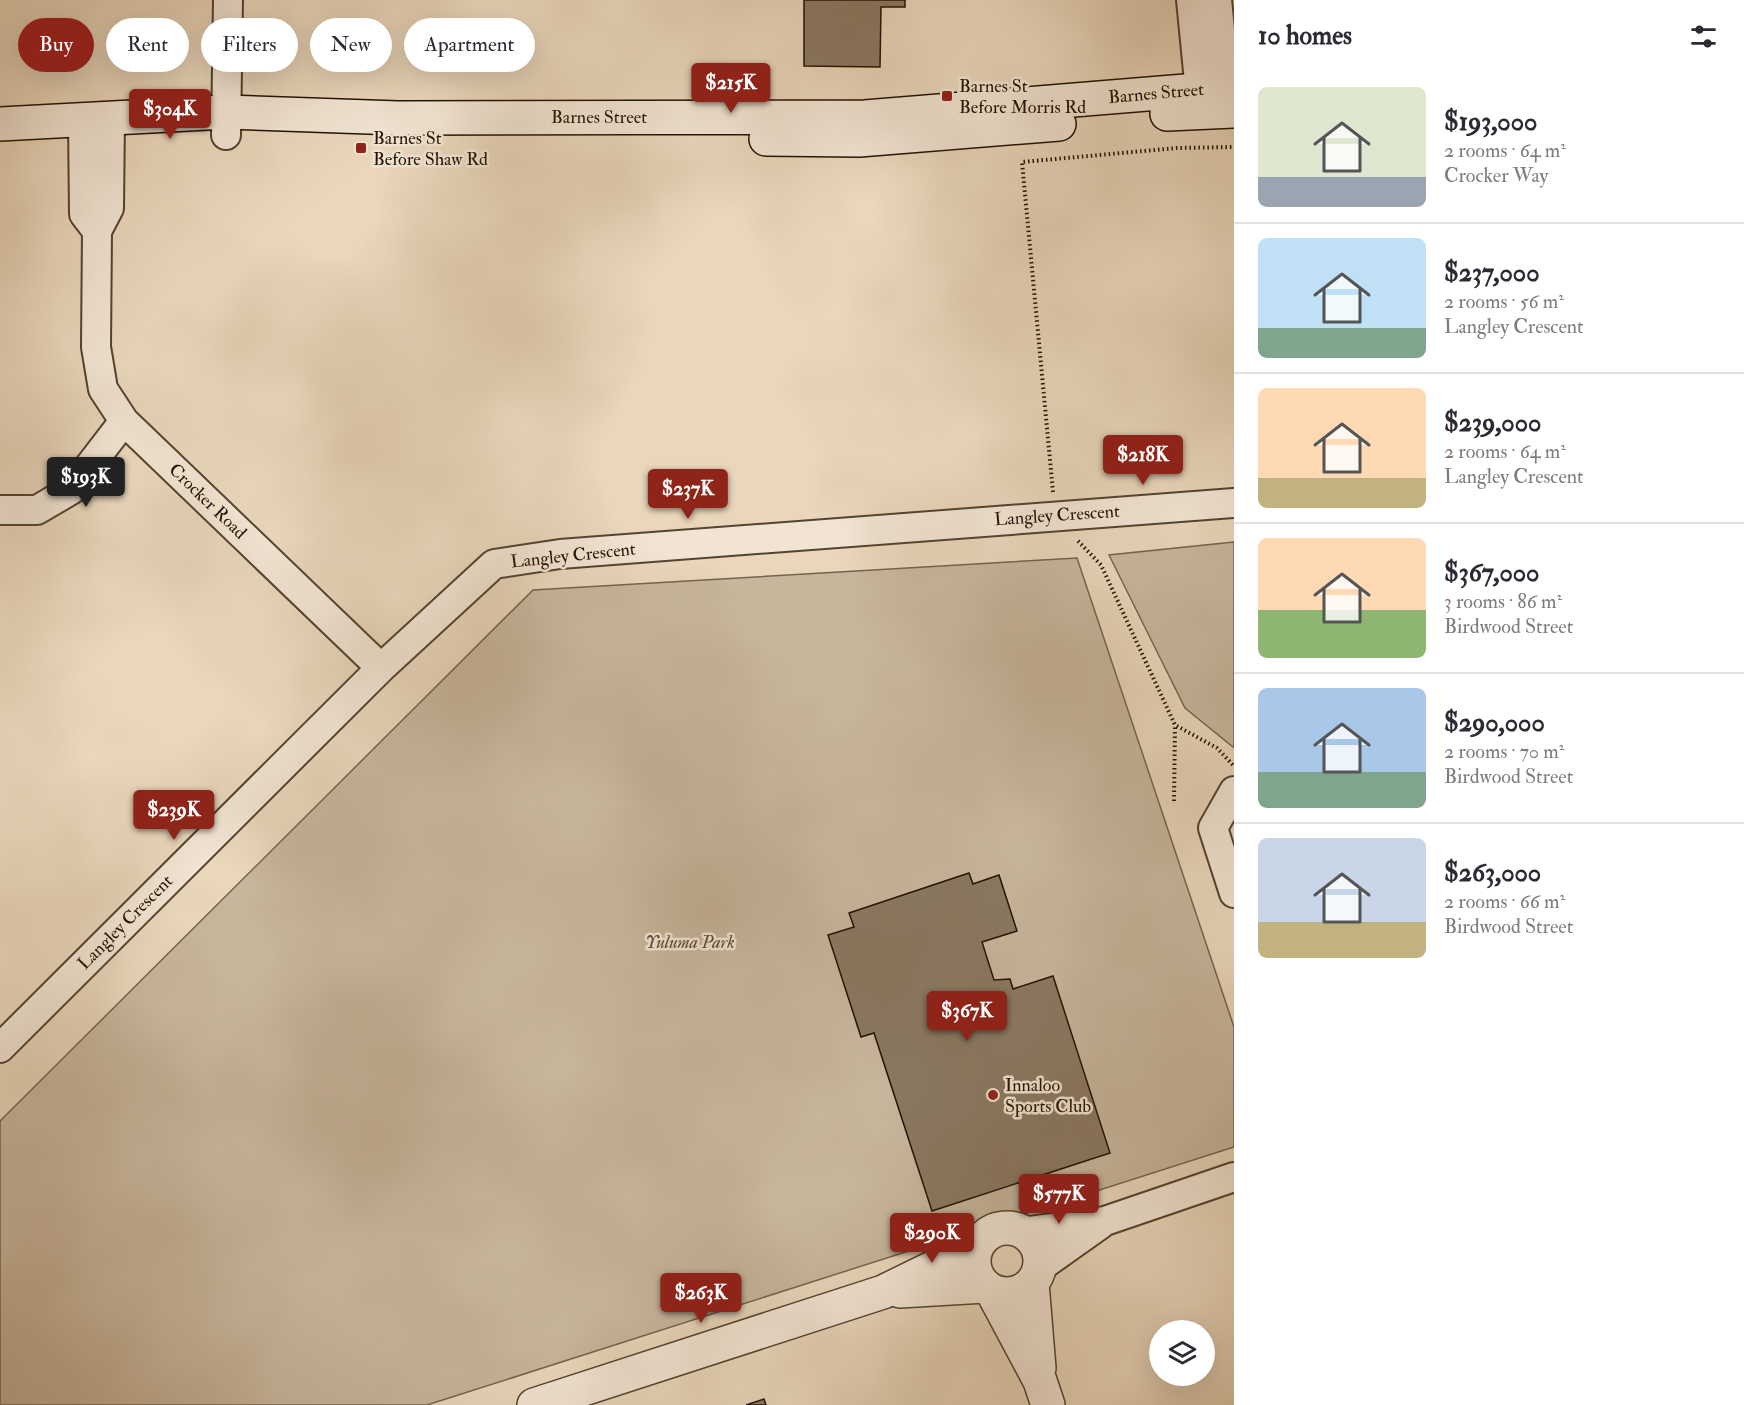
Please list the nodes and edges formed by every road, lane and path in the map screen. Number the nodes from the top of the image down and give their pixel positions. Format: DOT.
graph roads {
  1 [pos="228,0"];
  2 [pos="1191,0"];
  3 [pos="1217,0"];
  4 [pos="1221,99"];
  5 [pos="226,123"];
  6 [pos="0,124"];
  7 [pos="97,130"];
  8 [pos="0,147"];
  9 [pos="1234,147"];
  10 [pos="124,421"];
  11 [pos="1234,503"];
  12 [pos="0,510"];
  13 [pos="1055,515"];
  14 [pos="381,668"];
  15 [pos="1175,725"];
  16 [pos="1234,765"];
  17 [pos="1234,791"];
  18 [pos="1174,801"];
  19 [pos="1234,893"];
  20 [pos="4,1034"];
  21 [pos="1234,1177"];
  22 [pos="1105,1221"];
  23 [pos="1022,1232"];
  24 [pos="977,1246"];
  25 [pos="1036,1276"];
  26 [pos="988,1288"];
  27 [pos="883,1292"];
  28 [pos="1044,1393"];
  29 [pos="599,1396"];
  30 [pos="534,1405"];
  1 -- 5 [label="street"];
  2 -- 4 [label="street"];
  3 -- 4 [label="street"];
  4 -- 5 [label="main road, Barnes Street"];
  5 -- 7 [label="main road, Barnes Street"];
  6 -- 7 [label="main road, Barnes Street"];
  7 -- 8 [label="main road, Barnes Street"];
  7 -- 10 [label="street, Crocker Road"];
  9 -- 13 [label="path"];
  10 -- 12 [label="street"];
  10 -- 14 [label="street, Crocker Road"];
  11 -- 13 [label="street, Langley Crescent"];
  13 -- 14 [label="street, Langley Crescent"];
  13 -- 15 [label="path"];
  14 -- 20 [label="street, Langley Crescent"];
  15 -- 16 [label="path"];
  15 -- 18 [label="path"];
  17 -- 19 [label="street"];
  21 -- 22 [label="street"];
  22 -- 23 [label="street"];
  22 -- 25 [label="street"];
  23 -- 24 [label="main road"];
  23 -- 25 [label="main road"];
  24 -- 26 [label="main road"];
  24 -- 27 [label="main road"];
  25 -- 26 [label="main road"];
  25 -- 28 [label="main road"];
  26 -- 27 [label="main road"];
  26 -- 28 [label="main road"];
  27 -- 29 [label="main road"];
  29 -- 30 [label="main road"];
}
